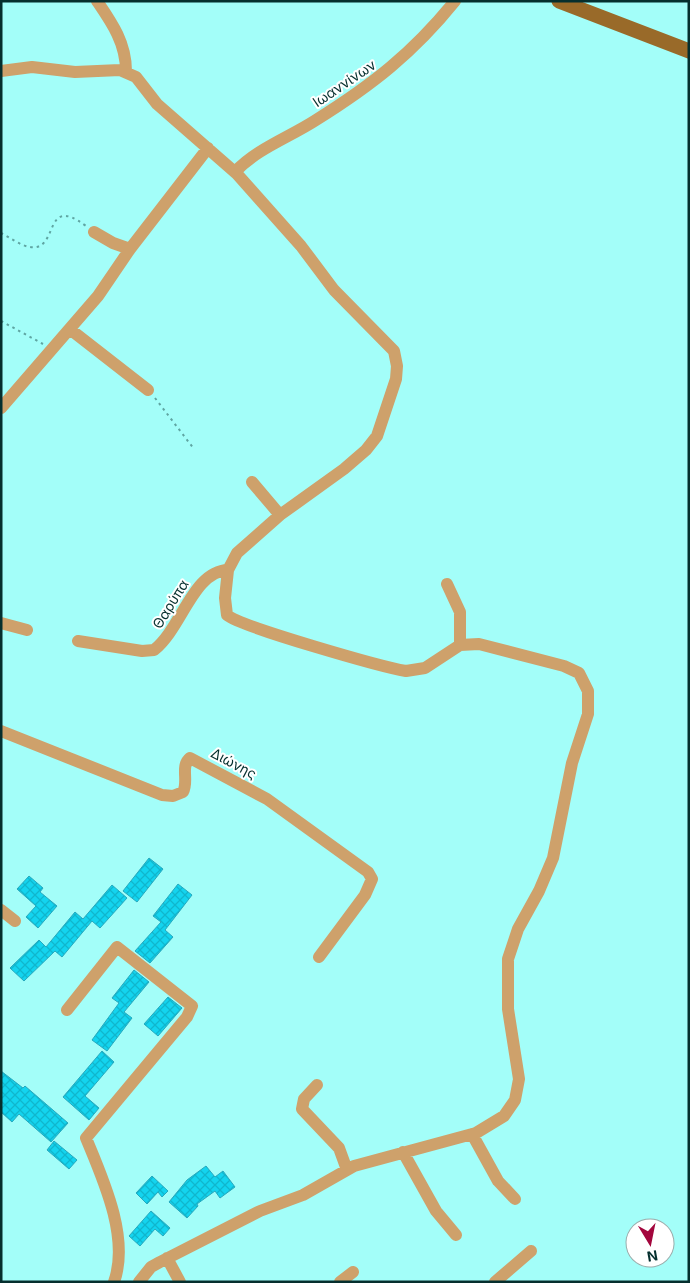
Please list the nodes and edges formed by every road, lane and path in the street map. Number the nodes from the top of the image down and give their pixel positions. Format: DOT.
graph roads {
  1 [pos="97,1"];
  2 [pos="456,1"];
  3 [pos="559,1"];
  4 [pos="689,51"];
  5 [pos="1,70"];
  6 [pos="126,71"];
  7 [pos="208,148"];
  8 [pos="235,172"];
  9 [pos="94,232"];
  10 [pos="1,233"];
  11 [pos="130,249"];
  12 [pos="1,321"];
  13 [pos="70,330"];
  14 [pos="54,350"];
  15 [pos="148,390"];
  16 [pos="1,408"];
  17 [pos="194,449"];
  18 [pos="252,482"];
  19 [pos="280,515"];
  20 [pos="228,570"];
  21 [pos="447,584"];
  22 [pos="1,623"];
  23 [pos="27,630"];
  24 [pos="78,642"];
  25 [pos="460,645"];
  26 [pos="3,736"];
  27 [pos="1,910"];
  28 [pos="15,922"];
  29 [pos="318,957"];
  30 [pos="67,1010"];
  31 [pos="318,1085"];
  32 [pos="472,1134"];
  33 [pos="403,1152"];
  34 [pos="347,1170"];
  35 [pos="514,1199"];
  36 [pos="456,1235"];
  37 [pos="531,1251"];
  38 [pos="167,1258"];
  39 [pos="353,1272"];
  40 [pos="114,1282"];
  41 [pos="139,1282"];
  42 [pos="180,1282"];
  43 [pos="340,1282"];
  44 [pos="495,1282"];
  1 -- 6 [label="street"];
  2 -- 8 [label="street, Ιωαννίνων"];
  3 -- 4 [label="main road"];
  5 -- 6 [label="street"];
  6 -- 7 [label="street"];
  7 -- 8 [label="street"];
  7 -- 11 [label="street"];
  8 -- 19 [label="street"];
  9 -- 10 [label="path"];
  9 -- 11 [label="street"];
  11 -- 13 [label="street"];
  12 -- 14 [label="path"];
  13 -- 14 [label="street"];
  13 -- 15 [label="street"];
  14 -- 16 [label="street"];
  15 -- 17 [label="path"];
  18 -- 19 [label="street"];
  19 -- 20 [label="street"];
  20 -- 24 [label="street, Θαρύπα"];
  20 -- 25 [label="street"];
  21 -- 25 [label="street"];
  22 -- 23 [label="street"];
  25 -- 32 [label="street"];
  26 -- 29 [label="street, Διώνης"];
  27 -- 28 [label="street"];
  30 -- 40 [label="street"];
  31 -- 34 [label="street"];
  32 -- 33 [label="street"];
  32 -- 35 [label="street"];
  33 -- 34 [label="street"];
  33 -- 36 [label="street"];
  34 -- 38 [label="street"];
  37 -- 44 [label="street"];
  38 -- 41 [label="street"];
  38 -- 42 [label="street"];
  39 -- 43 [label="street"];
}
